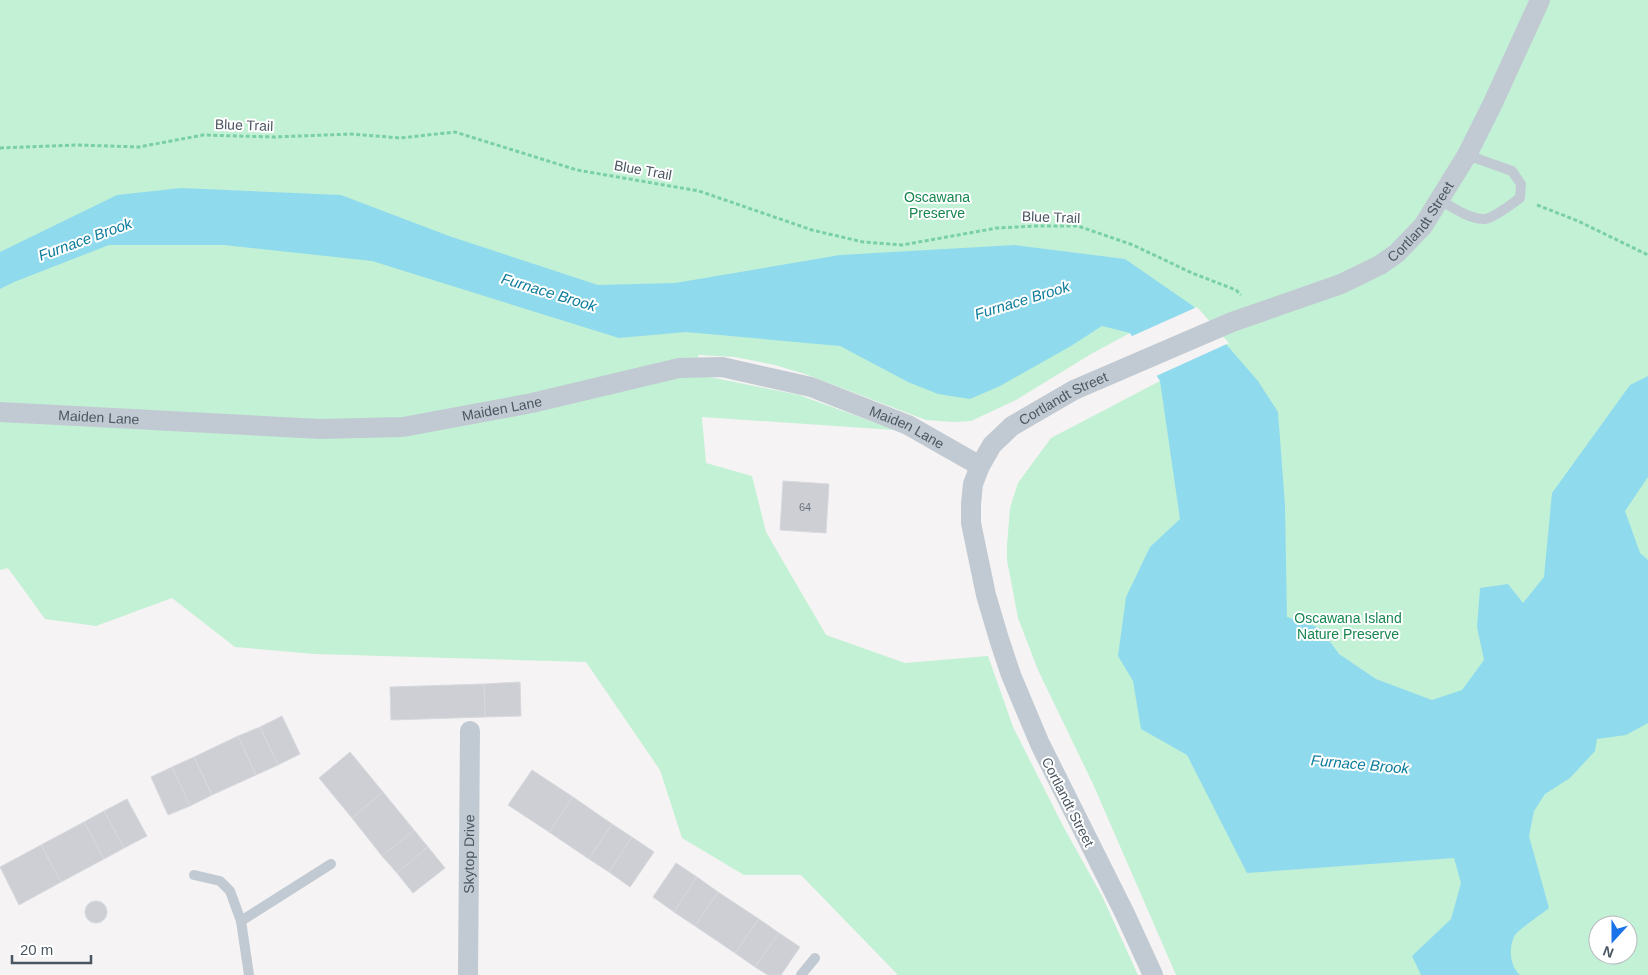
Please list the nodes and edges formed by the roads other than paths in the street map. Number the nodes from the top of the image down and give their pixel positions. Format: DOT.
graph roads {
  1 [pos="1540,0"];
  2 [pos="1467,155"];
  3 [pos="1440,200"];
  4 [pos="0,412"];
  5 [pos="980,466"];
  6 [pos="470,731"];
  7 [pos="331,864"];
  8 [pos="194,875"];
  9 [pos="241,922"];
  10 [pos="815,958"];
  11 [pos="249,975"];
  12 [pos="468,975"];
  13 [pos="801,975"];
  14 [pos="1153,975"];
  1 -- 2 [label="street, Cortlandt Street"];
  2 -- 3 [label="street, Cortlandt Street"];
  2 -- 3 [label="lane"];
  3 -- 5 [label="street, Cortlandt Street"];
  4 -- 5 [label="street, Maiden Lane"];
  5 -- 14 [label="street, Cortlandt Street"];
  6 -- 12 [label="street, Skytop Drive"];
  7 -- 9 [label="lane"];
  8 -- 9 [label="lane"];
  9 -- 11 [label="lane"];
  10 -- 13 [label="lane"];
}
